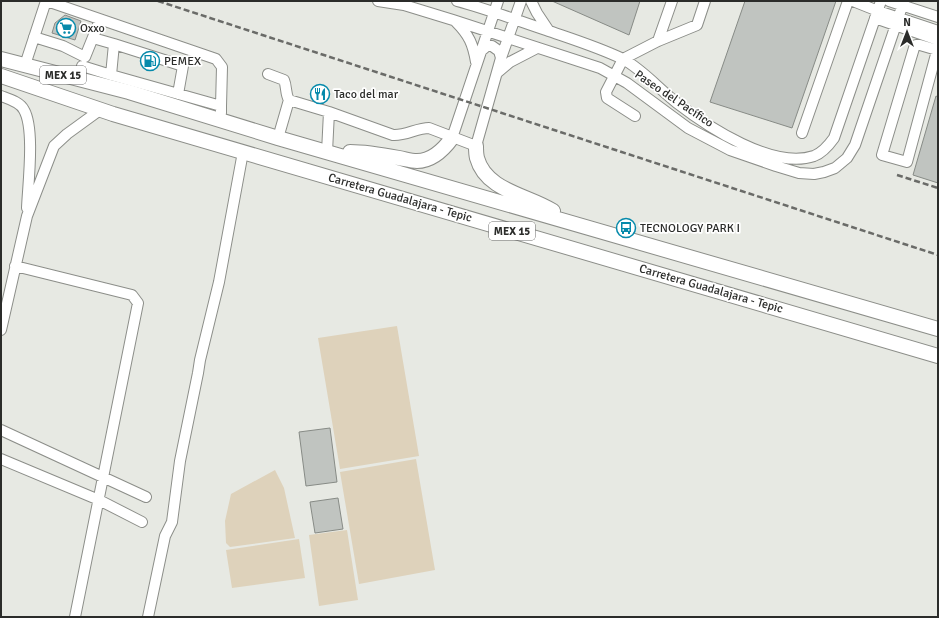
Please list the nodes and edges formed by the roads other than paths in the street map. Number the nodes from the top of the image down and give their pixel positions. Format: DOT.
graph roads {
  1 [pos="46,1"];
  2 [pos="378,1"];
  3 [pos="457,1"];
  4 [pos="498,1"];
  5 [pos="521,1"];
  6 [pos="532,1"];
  7 [pos="672,1"];
  8 [pos="705,1"];
  9 [pos="848,1"];
  10 [pos="853,1"];
  11 [pos="888,1"];
  12 [pos="903,3"];
  13 [pos="878,10"];
  14 [pos="494,13"];
  15 [pos="938,17"];
  16 [pos="100,20"];
  17 [pos="453,20"];
  18 [pos="514,20"];
  19 [pos="897,22"];
  20 [pos="488,31"];
  21 [pos="549,31"];
  22 [pos="938,31"];
  23 [pos="34,37"];
  24 [pos="93,38"];
  25 [pos="508,38"];
  26 [pos="658,41"];
  27 [pos="114,44"];
  28 [pos="938,46"];
  29 [pos="185,48"];
  30 [pos="537,48"];
  31 [pos="1,49"];
  32 [pos="604,51"];
  33 [pos="480,52"];
  34 [pos="501,58"];
  35 [pos="1,59"];
  36 [pos="623,59"];
  37 [pos="26,61"];
  38 [pos="476,62"];
  39 [pos="183,66"];
  40 [pos="81,67"];
  41 [pos="596,67"];
  42 [pos="637,68"];
  43 [pos="497,73"];
  44 [pos="268,74"];
  45 [pos="111,75"];
  46 [pos="1,76"];
  47 [pos="615,76"];
  48 [pos="627,83"];
  49 [pos="1,84"];
  50 [pos="178,94"];
  51 [pos="1,96"];
  52 [pos="289,100"];
  53 [pos="86,106"];
  54 [pos="221,106"];
  55 [pos="100,110"];
  56 [pos="329,112"];
  57 [pos="635,116"];
  58 [pos="222,121"];
  59 [pos="802,132"];
  60 [pos="278,138"];
  61 [pos="452,138"];
  62 [pos="476,146"];
  63 [pos="243,152"];
  64 [pos="330,152"];
  65 [pos="815,156"];
  66 [pos="824,172"];
  67 [pos="27,216"];
  68 [pos="568,221"];
  69 [pos="15,266"];
  70 [pos="938,329"];
  71 [pos="1,330"];
  72 [pos="938,356"];
  73 [pos="1,430"];
  74 [pos="1,460"];
  75 [pos="104,477"];
  76 [pos="146,497"];
  77 [pos="99,500"];
  78 [pos="142,522"];
  79 [pos="75,617"];
  80 [pos="148,617"];
  1 -- 16 [label="street"];
  1 -- 23 [label="street"];
  2 -- 17 [label="street"];
  3 -- 14 [label="street"];
  4 -- 14 [label="street"];
  5 -- 18 [label="street"];
  6 -- 21 [label="street"];
  7 -- 26 [label="street"];
  8 -- 26 [label="street"];
  9 -- 59 [label="street"];
  10 -- 13 [label="street"];
  11 -- 12 [label="street"];
  12 -- 15 [label="street"];
  12 -- 19 [label="street, Paseo del Pacífico"];
  13 -- 19 [label="street"];
  13 -- 65 [label="street"];
  14 -- 18 [label="street"];
  14 -- 20 [label="street"];
  16 -- 24 [label="street"];
  16 -- 29 [label="street"];
  17 -- 20 [label="street"];
  17 -- 38 [label="street"];
  18 -- 21 [label="street, Paseo del Pacífico"];
  18 -- 25 [label="street"];
  19 -- 22 [label="street"];
  19 -- 28 [label="street"];
  19 -- 66 [label="street, Paseo del Pacífico"];
  20 -- 25 [label="street, Paseo del Pacífico"];
  20 -- 33 [label="street"];
  21 -- 32 [label="street, Paseo del Pacífico"];
  23 -- 37 [label="street"];
  23 -- 40 [label="street"];
  24 -- 27 [label="street"];
  24 -- 40 [label="street"];
  25 -- 30 [label="street, Paseo del Pacífico"];
  25 -- 34 [label="street"];
  26 -- 36 [label="street"];
  27 -- 39 [label="street"];
  27 -- 45 [label="street"];
  28 -- 28 [label="street"];
  29 -- 39 [label="street"];
  29 -- 54 [label="street"];
  30 -- 41 [label="street, Paseo del Pacífico"];
  30 -- 43 [label="street"];
  31 -- 37 [label="highway"];
  32 -- 36 [label="street, Paseo del Pacífico"];
  32 -- 41 [label="street"];
  33 -- 34 [label="street"];
  33 -- 38 [label="street"];
  34 -- 43 [label="street"];
  35 -- 37 [label="highway, Carretera Guadalajara - Tepic / MEX 15"];
  36 -- 42 [label="street, Paseo del Pacífico"];
  36 -- 47 [label="street"];
  37 -- 40 [label="highway, Carretera Guadalajara - Tepic / MEX 15"];
  38 -- 61 [label="street"];
  39 -- 50 [label="street"];
  40 -- 45 [label="street"];
  40 -- 58 [label="highway, Carretera Guadalajara - Tepic / MEX 15"];
  41 -- 47 [label="street, Paseo del Pacífico"];
  42 -- 48 [label="street"];
  42 -- 65 [label="street, Paseo del Pacífico"];
  43 -- 62 [label="street"];
  44 -- 52 [label="street"];
  45 -- 50 [label="street"];
  46 -- 53 [label="highway, Carretera Guadalajara - Tepic / MEX 15"];
  47 -- 48 [label="street, Paseo del Pacífico"];
  47 -- 57 [label="street"];
  48 -- 66 [label="street, Paseo del Pacífico"];
  49 -- 53 [label="highway"];
  50 -- 54 [label="street"];
  51 -- 67 [label="street"];
  52 -- 56 [label="street"];
  52 -- 60 [label="street"];
  53 -- 55 [label="highway, Carretera Guadalajara - Tepic / MEX 15"];
  54 -- 58 [label="street"];
  55 -- 63 [label="highway, Carretera Guadalajara - Tepic / MEX 15"];
  55 -- 67 [label="street"];
  56 -- 61 [label="street"];
  56 -- 64 [label="street"];
  58 -- 60 [label="highway, Carretera Guadalajara - Tepic / MEX 15"];
  60 -- 64 [label="highway, Carretera Guadalajara - Tepic / MEX 15"];
  61 -- 62 [label="street"];
  61 -- 64 [label="highway"];
  62 -- 68 [label="highway"];
  63 -- 72 [label="highway, Carretera Guadalajara - Tepic / MEX 15"];
  63 -- 80 [label="street"];
  64 -- 68 [label="highway, Carretera Guadalajara - Tepic / MEX 15"];
  65 -- 66 [label="street"];
  67 -- 69 [label="street"];
  68 -- 70 [label="highway, Carretera Guadalajara - Tepic / MEX 15"];
  69 -- 71 [label="street"];
  69 -- 75 [label="street"];
  73 -- 75 [label="street"];
  74 -- 77 [label="street"];
  75 -- 76 [label="street"];
  75 -- 77 [label="street"];
  77 -- 78 [label="street"];
  77 -- 79 [label="street"];
}
